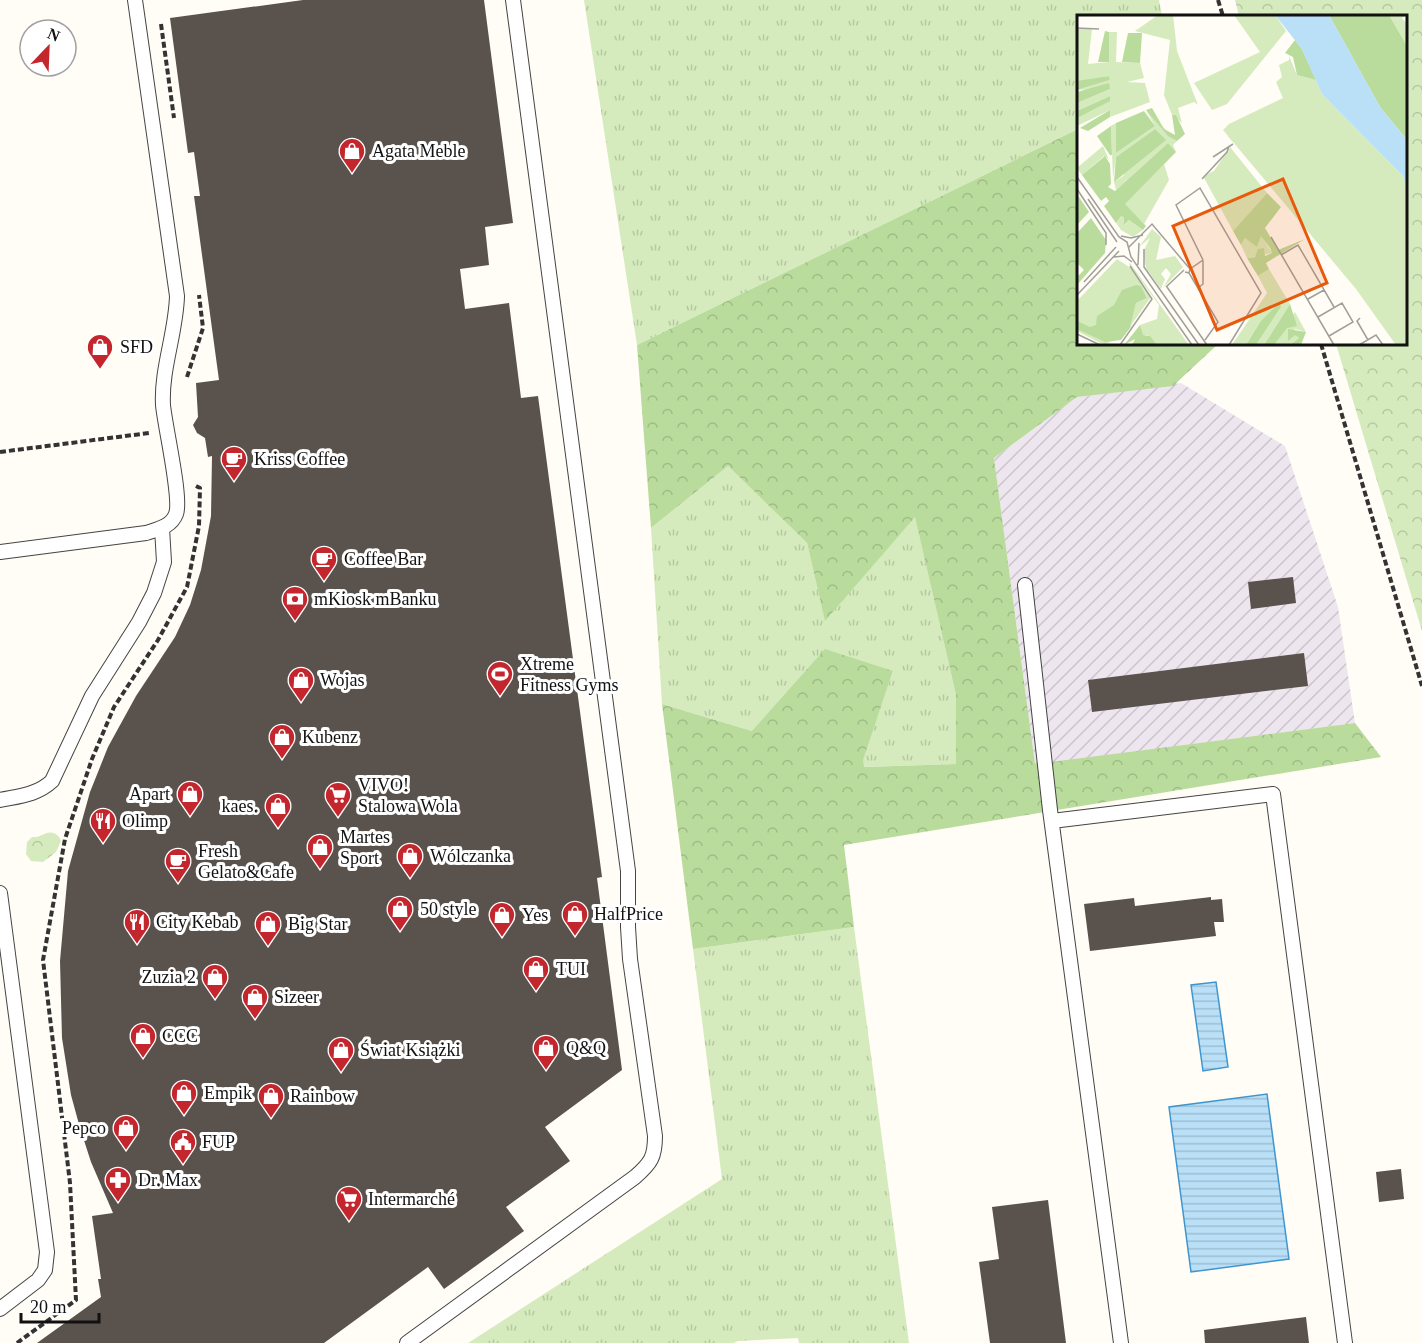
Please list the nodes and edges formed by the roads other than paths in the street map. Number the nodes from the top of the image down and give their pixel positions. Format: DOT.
graph roads {
  1 [pos="135,0"];
  2 [pos="513,0"];
  3 [pos="162,528"];
  4 [pos="0,552"];
  5 [pos="1024,585"];
  6 [pos="0,800"];
  7 [pos="1052,821"];
  8 [pos="0,893"];
  9 [pos="0,1309"];
  10 [pos="407,1343"];
  11 [pos="1121,1343"];
  12 [pos="1345,1343"];
  1 -- 3 [label="lane"];
  2 -- 10 [label="lane"];
  3 -- 4 [label="lane"];
  3 -- 6 [label="lane"];
  5 -- 7 [label="lane"];
  7 -- 11 [label="lane"];
  7 -- 12 [label="lane"];
  8 -- 9 [label="lane"];
}
